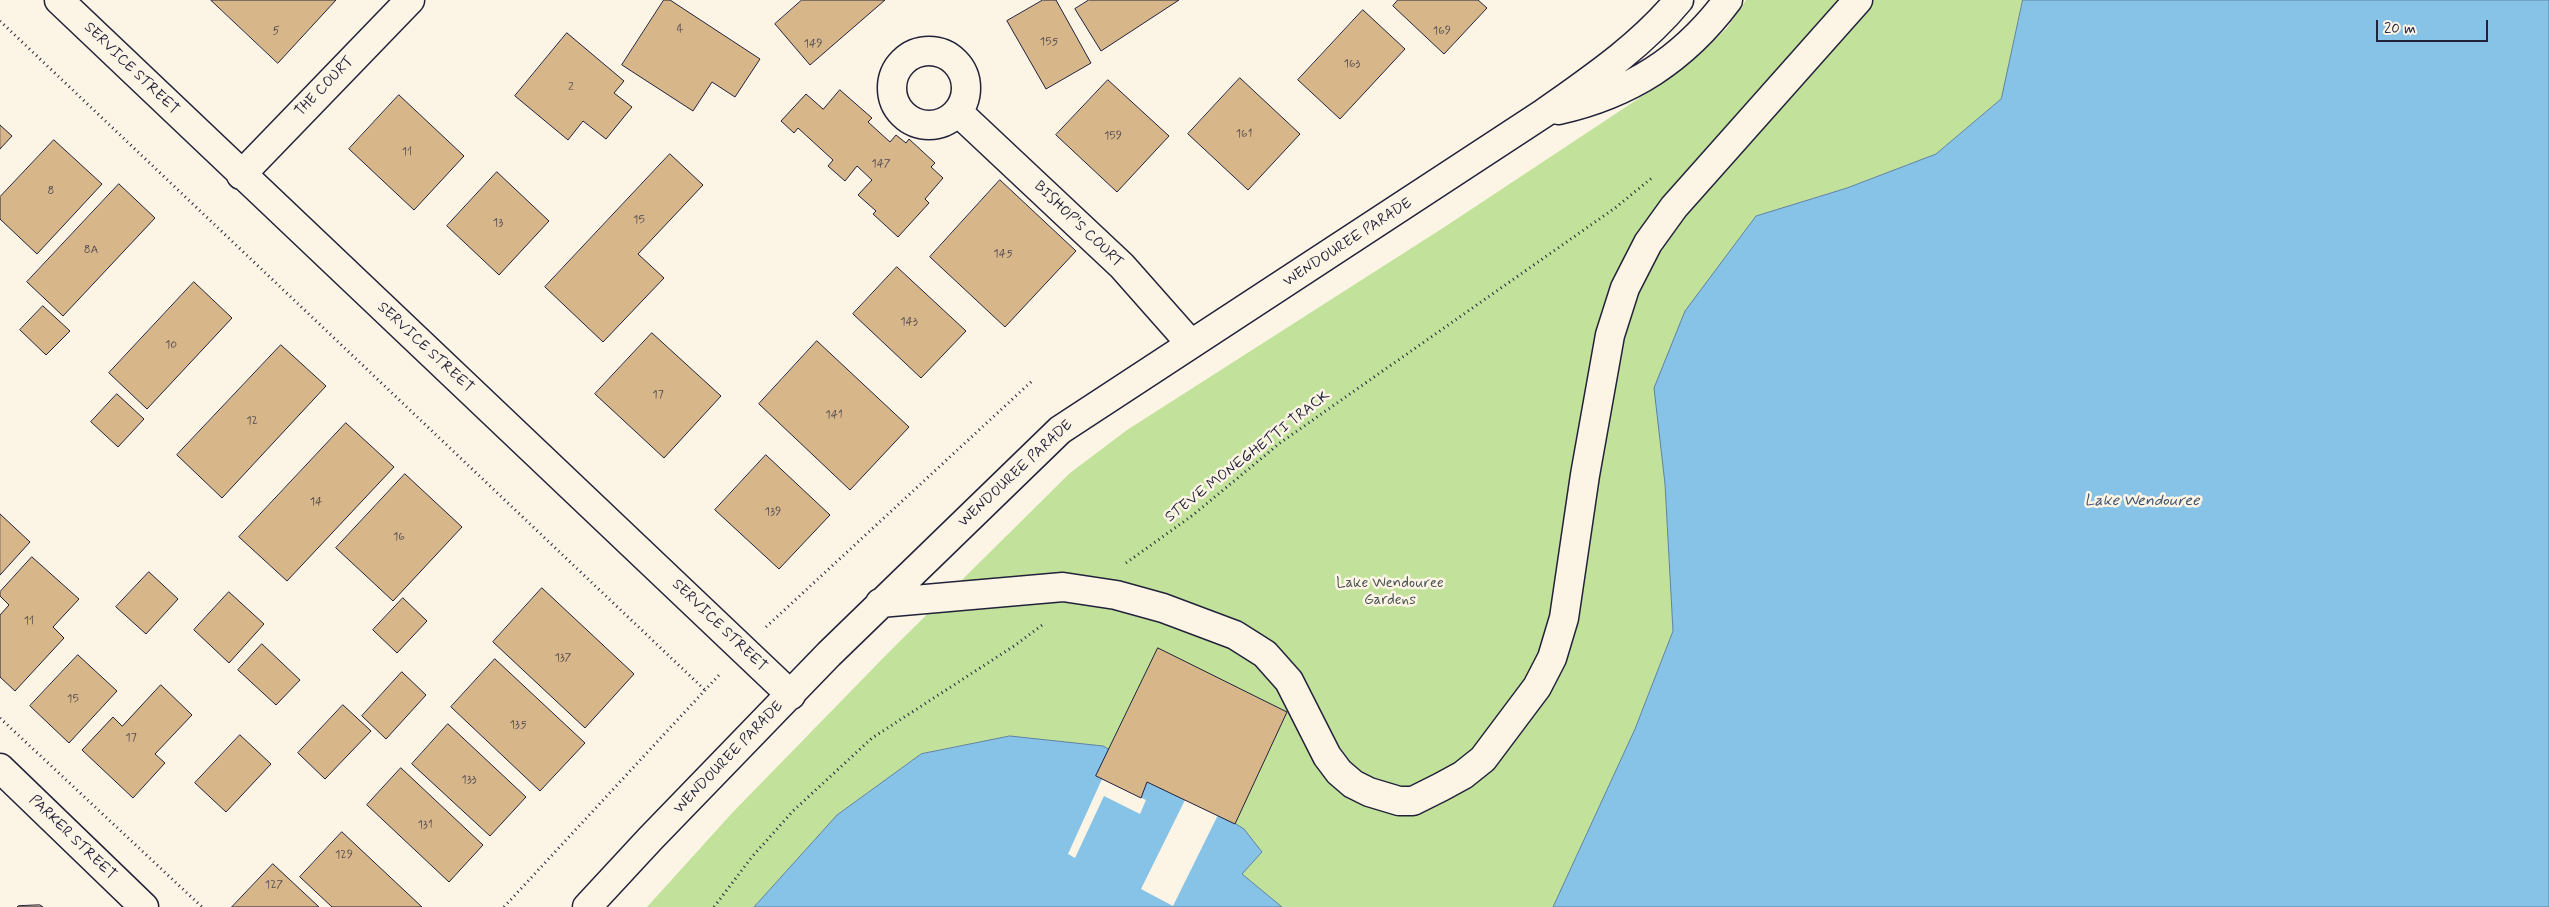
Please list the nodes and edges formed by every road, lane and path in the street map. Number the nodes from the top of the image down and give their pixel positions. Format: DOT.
graph roads {
  1 [pos="59,0"];
  2 [pos="410,0"];
  3 [pos="1679,0"];
  4 [pos="1728,0"];
  5 [pos="1858,0"];
  6 [pos="0,21"];
  7 [pos="958,112"];
  8 [pos="1544,114"];
  9 [pos="1656,174"];
  10 [pos="241,175"];
  11 [pos="1191,344"];
  12 [pos="1032,382"];
  13 [pos="1089,590"];
  14 [pos="880,603"];
  15 [pos="743,648"];
  16 [pos="706,691"];
  17 [pos="791,695"];
  18 [pos="0,718"];
  19 [pos="0,768"];
  20 [pos="144,907"];
  21 [pos="202,907"];
  22 [pos="504,907"];
  23 [pos="587,907"];
  24 [pos="714,907"];
  1 -- 10 [label="street, SERVICE STREET"];
  2 -- 10 [label="street, THE COURT"];
  3 -- 8 [label="street, WENDOUREE PARADE"];
  4 -- 8 [label="street, WENDOUREE PARADE"];
  5 -- 13 [label="street"];
  6 -- 16 [label="path"];
  7 -- 11 [label="street, BISHOP'S COURT"];
  8 -- 11 [label="street, WENDOUREE PARADE"];
  9 -- 13 [label="path, STEVE MONEGHETTI TRACK"];
  10 -- 15 [label="street, SERVICE STREET"];
  11 -- 14 [label="street, WENDOUREE PARADE"];
  12 -- 15 [label="path"];
  13 -- 14 [label="street"];
  13 -- 24 [label="path, STEVE MONEGHETTI TRACK"];
  14 -- 17 [label="street, WENDOUREE PARADE"];
  15 -- 16 [label="path"];
  15 -- 17 [label="street, SERVICE STREET"];
  16 -- 22 [label="path"];
  17 -- 23 [label="street, WENDOUREE PARADE"];
  18 -- 21 [label="path"];
  19 -- 20 [label="street, PARKER STREET"];
}
